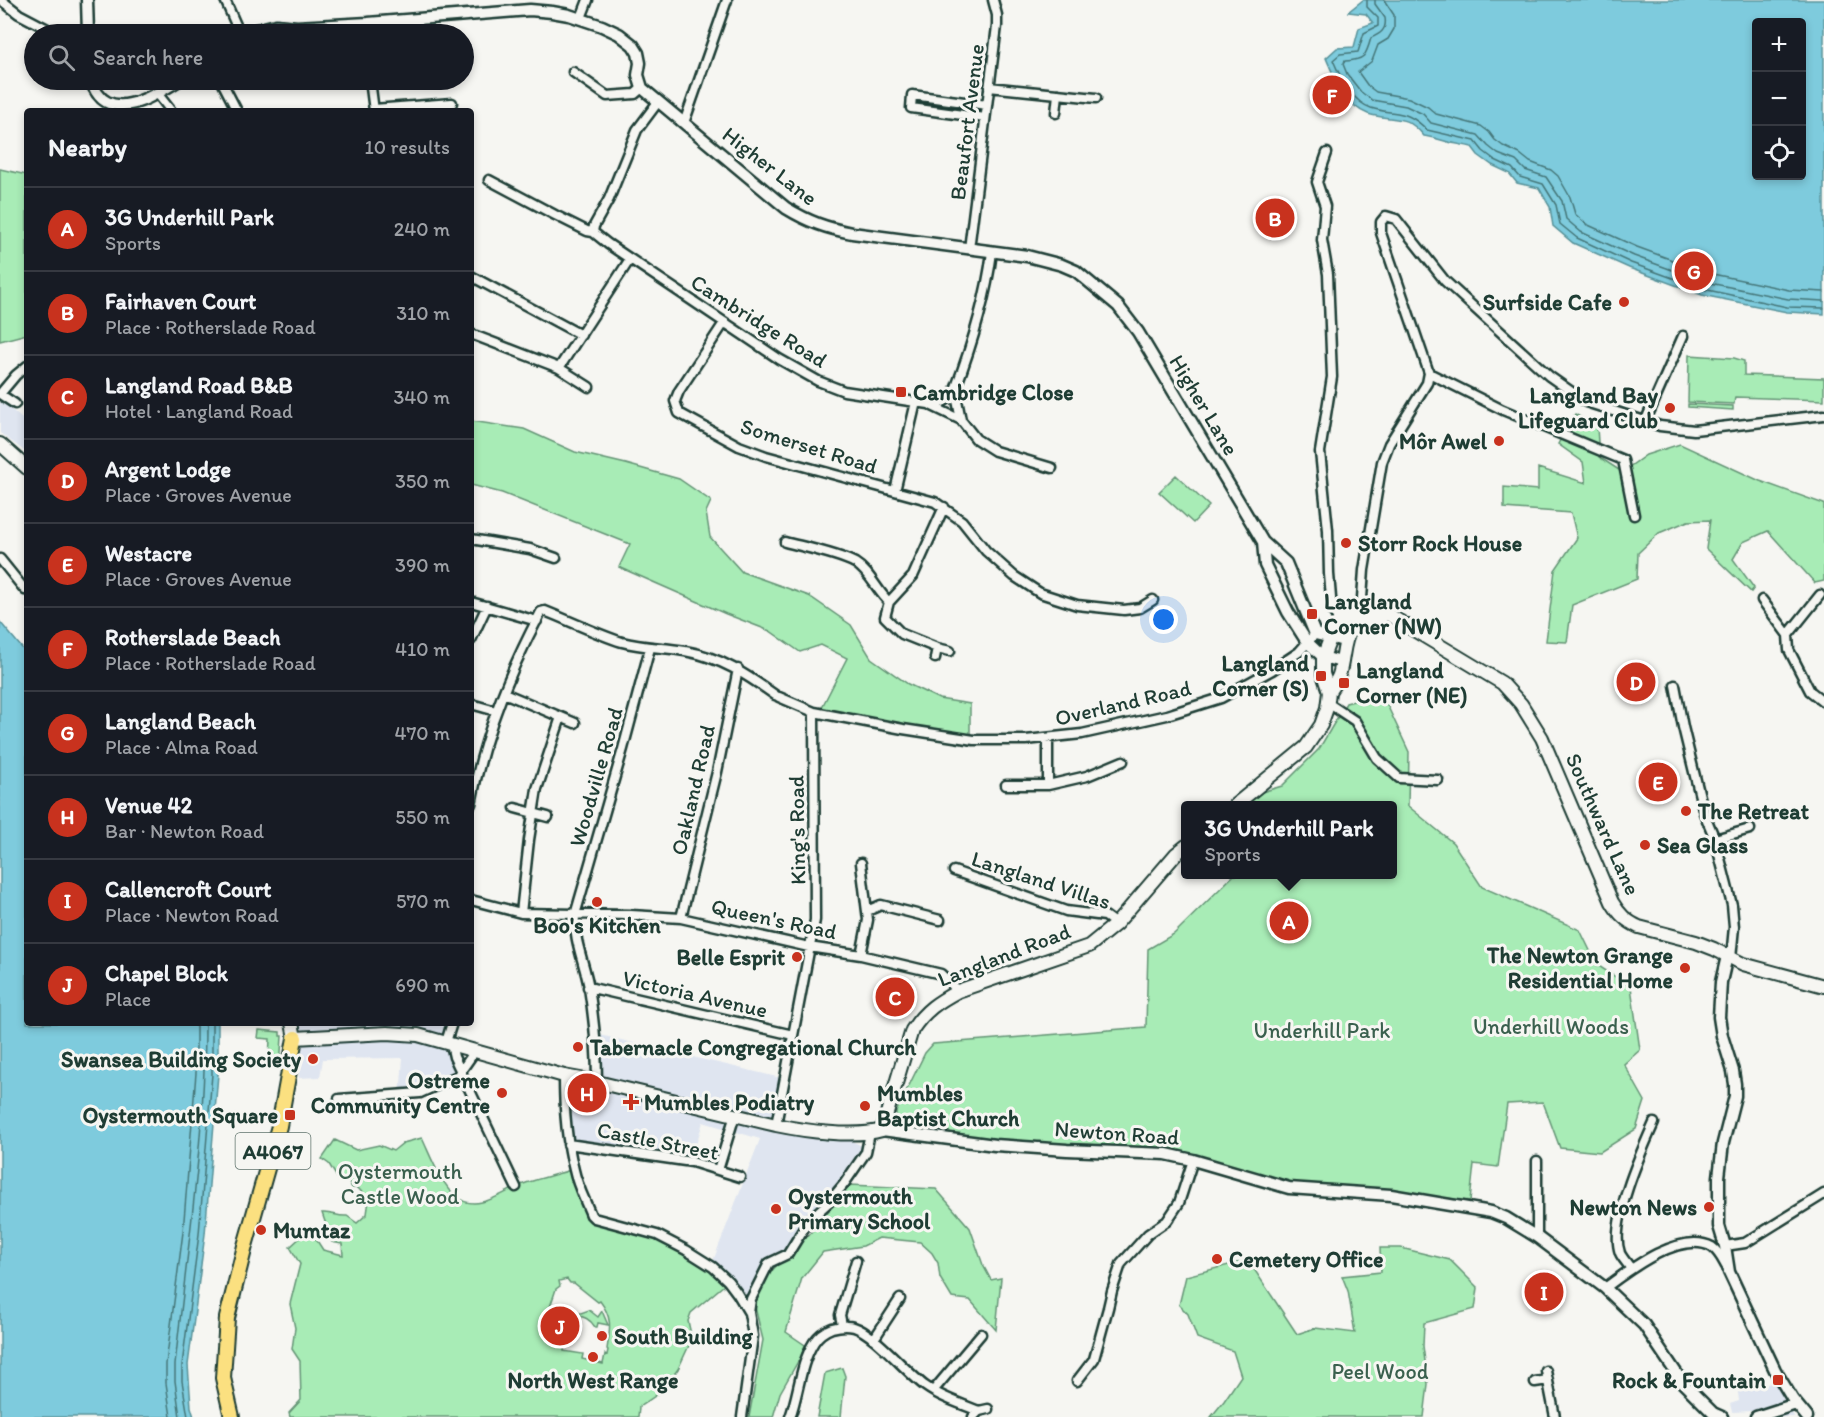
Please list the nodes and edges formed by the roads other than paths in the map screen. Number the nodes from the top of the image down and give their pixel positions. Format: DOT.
graph roads {
  1 [pos="1,0"];
  2 [pos="87,0"];
  3 [pos="225,0"];
  4 [pos="588,0"];
  5 [pos="726,0"];
  6 [pos="993,0"];
  7 [pos="581,18"];
  8 [pos="368,23"];
  9 [pos="38,24"];
  10 [pos="88,24"];
  11 [pos="236,24"];
  12 [pos="350,24"];
  13 [pos="573,72"];
  14 [pos="989,87"];
  15 [pos="642,88"];
  16 [pos="95,90"];
  17 [pos="162,90"];
  18 [pos="226,90"];
  19 [pos="371,90"];
  20 [pos="157,93"];
  21 [pos="1058,94"];
  22 [pos="1096,98"];
  23 [pos="658,102"];
  24 [pos="452,103"];
  25 [pos="987,105"];
  26 [pos="119,108"];
  27 [pos="169,108"];
  28 [pos="235,108"];
  29 [pos="374,108"];
  30 [pos="396,108"];
  31 [pos="1056,113"];
  32 [pos="985,118"];
  33 [pos="684,123"];
  34 [pos="1327,153"];
  35 [pos="489,180"];
  36 [pos="593,232"];
  37 [pos="969,249"];
  38 [pos="992,252"];
  39 [pos="630,259"];
  40 [pos="474,278"];
  41 [pos="724,323"];
  42 [pos="474,335"];
  43 [pos="581,335"];
  44 [pos="1683,336"];
  45 [pos="24,368"];
  46 [pos="559,368"];
  47 [pos="1429,373"];
  48 [pos="589,387"];
  49 [pos="955,390"];
  50 [pos="0,394"];
  51 [pos="916,402"];
  52 [pos="15,404"];
  53 [pos="928,404"];
  54 [pos="1824,415"];
  55 [pos="961,420"];
  56 [pos="1645,422"];
  57 [pos="0,444"];
  58 [pos="24,465"];
  59 [pos="1052,468"];
  60 [pos="895,491"];
  61 [pos="944,507"];
  62 [pos="1634,515"];
  63 [pos="474,540"];
  64 [pos="785,542"];
  65 [pos="1263,542"];
  66 [pos="556,558"];
  67 [pos="0,559"];
  68 [pos="24,587"];
  69 [pos="1820,595"];
  70 [pos="1153,600"];
  71 [pos="1762,600"];
  72 [pos="890,602"];
  73 [pos="474,603"];
  74 [pos="487,606"];
  75 [pos="1366,616"];
  76 [pos="1339,620"];
  77 [pos="537,621"];
  78 [pos="1356,626"];
  79 [pos="474,634"];
  80 [pos="1788,635"];
  81 [pos="1311,638"];
  82 [pos="1330,639"];
  83 [pos="1344,641"];
  84 [pos="650,648"];
  85 [pos="937,648"];
  86 [pos="950,651"];
  87 [pos="1323,657"];
  88 [pos="935,658"];
  89 [pos="1341,662"];
  90 [pos="738,669"];
  91 [pos="1675,685"];
  92 [pos="504,693"];
  93 [pos="1329,697"];
  94 [pos="1824,702"];
  95 [pos="474,705"];
  96 [pos="496,711"];
  97 [pos="814,712"];
  98 [pos="561,717"];
  99 [pos="575,723"];
  100 [pos="1048,738"];
  101 [pos="1122,761"];
  102 [pos="1438,780"];
  103 [pos="474,781"];
  104 [pos="1006,785"];
  105 [pos="1048,785"];
  106 [pos="1240,801"];
  107 [pos="515,808"];
  108 [pos="533,813"];
  109 [pos="548,817"];
  110 [pos="1750,829"];
  111 [pos="1715,839"];
  112 [pos="1181,850"];
  113 [pos="861,863"];
  114 [pos="954,871"];
  115 [pos="474,901"];
  116 [pos="867,911"];
  117 [pos="521,913"];
  118 [pos="574,915"];
  119 [pos="681,918"];
  120 [pos="940,920"];
  121 [pos="1116,924"];
  122 [pos="809,947"];
  123 [pos="861,956"];
  124 [pos="1729,957"];
  125 [pos="1824,986"];
  126 [pos="588,987"];
  127 [pos="958,991"];
  128 [pos="293,1026"];
  129 [pos="452,1026"];
  130 [pos="793,1035"];
  131 [pos="295,1038"];
  132 [pos="449,1043"];
  133 [pos="476,1051"];
  134 [pos="461,1072"];
  135 [pos="564,1077"];
  136 [pos="597,1082"];
  137 [pos="339,1099"];
  138 [pos="735,1115"];
  139 [pos="1654,1123"];
  140 [pos="776,1125"];
  141 [pos="876,1132"];
  142 [pos="568,1144"];
  143 [pos="1193,1160"];
  144 [pos="1537,1161"];
  145 [pos="718,1170"];
  146 [pos="740,1177"];
  147 [pos="516,1188"];
  148 [pos="1824,1194"];
  149 [pos="1537,1237"];
  150 [pos="1725,1246"];
  151 [pos="856,1261"];
  152 [pos="1631,1269"];
  153 [pos="1729,1272"];
  154 [pos="1605,1288"];
  155 [pos="900,1299"];
  156 [pos="749,1313"];
  157 [pos="842,1326"];
  158 [pos="981,1334"];
  159 [pos="874,1340"];
  160 [pos="1077,1381"];
  161 [pos="1534,1382"];
  162 [pos="933,1391"];
  163 [pos="1796,1404"];
  164 [pos="988,1409"];
  165 [pos="976,1414"];
  166 [pos="232,1417"];
  167 [pos="742,1417"];
  168 [pos="790,1417"];
  169 [pos="1555,1417"];
  170 [pos="1722,1417"];
  171 [pos="1756,1417"];
  172 [pos="1807,1417"];
  1 -- 9 [label="street"];
  2 -- 10 [label="street"];
  3 -- 11 [label="street"];
  4 -- 7 [label="street"];
  5 -- 33 [label="street"];
  6 -- 14 [label="street, Beaufort Avenue"];
  7 -- 8 [label="street"];
  7 -- 15 [label="street"];
  8 -- 12 [label="street"];
  13 -- 15 [label="street"];
  14 -- 21 [label="street"];
  14 -- 25 [label="street, Beaufort Avenue"];
  15 -- 23 [label="street, Higher Lane"];
  16 -- 26 [label="street"];
  17 -- 20 [label="street"];
  18 -- 28 [label="street"];
  19 -- 29 [label="street"];
  20 -- 26 [label="street"];
  20 -- 27 [label="street"];
  21 -- 22 [label="street"];
  21 -- 31 [label="street"];
  23 -- 33 [label="street, Higher Lane"];
  23 -- 36 [label="street"];
  24 -- 30 [label="street"];
  25 -- 32 [label="street, Beaufort Avenue"];
  25 -- 32 [label="street"];
  32 -- 37 [label="street, Beaufort Avenue"];
  33 -- 37 [label="street, Higher Lane"];
  34 -- 76 [label="street"];
  35 -- 36 [label="street, Cambridge Road"];
  36 -- 39 [label="street, Cambridge Road"];
  37 -- 38 [label="street, Higher Lane"];
  38 -- 49 [label="street"];
  38 -- 65 [label="street, Higher Lane"];
  39 -- 41 [label="street, Cambridge Road"];
  39 -- 43 [label="street"];
  40 -- 43 [label="street"];
  41 -- 51 [label="street, Cambridge Road"];
  41 -- 60 [label="street, Somerset Road"];
  42 -- 46 [label="street"];
  43 -- 46 [label="street"];
  44 -- 56 [label="street"];
  45 -- 50 [label="street"];
  46 -- 48 [label="street"];
  47 -- 56 [label="street"];
  47 -- 62 [label="street"];
  47 -- 75 [label="street"];
  49 -- 53 [label="street"];
  49 -- 55 [label="street"];
  50 -- 52 [label="street"];
  51 -- 53 [label="street, Cambridge Road"];
  51 -- 60 [label="street, Somerset Road"];
  53 -- 55 [label="street"];
  54 -- 56 [label="street"];
  55 -- 59 [label="street"];
  57 -- 58 [label="main road"];
  60 -- 61 [label="street, Somerset Road"];
  61 -- 70 [label="street"];
  61 -- 72 [label="street"];
  63 -- 66 [label="street"];
  64 -- 72 [label="street"];
  65 -- 81 [label="street, Higher Lane"];
  65 -- 81 [label="street, Higher Lane"];
  67 -- 68 [label="street"];
  69 -- 80 [label="street"];
  71 -- 80 [label="street"];
  72 -- 85 [label="street"];
  73 -- 74 [label="street, Overland Road"];
  74 -- 77 [label="street, Overland Road"];
  74 -- 79 [label="street"];
  75 -- 76 [label="main road"];
  75 -- 78 [label="main road"];
  75 -- 124 [label="main road, Southward Lane"];
  76 -- 78 [label="street"];
  76 -- 82 [label="main road"];
  77 -- 84 [label="street, Overland Road"];
  77 -- 92 [label="street"];
  78 -- 83 [label="main road"];
  80 -- 94 [label="street"];
  81 -- 82 [label="street"];
  81 -- 87 [label="street, Higher Lane"];
  81 -- 100 [label="street, Overland Road"];
  82 -- 83 [label="street"];
  82 -- 87 [label="main road"];
  83 -- 89 [label="main road"];
  84 -- 90 [label="street, Overland Road"];
  84 -- 118 [label="street, Woodville Road"];
  85 -- 86 [label="street"];
  85 -- 88 [label="street"];
  87 -- 89 [label="street, Higher Lane"];
  87 -- 93 [label="main road"];
  89 -- 93 [label="main road"];
  90 -- 97 [label="street, Overland Road"];
  90 -- 119 [label="street, Oakland Road"];
  91 -- 111 [label="street"];
  92 -- 96 [label="street"];
  92 -- 98 [label="street"];
  93 -- 102 [label="street"];
  93 -- 106 [label="main road"];
  95 -- 96 [label="street"];
  96 -- 103 [label="street"];
  97 -- 100 [label="street, Overland Road"];
  97 -- 122 [label="street, King's Road"];
  98 -- 99 [label="street"];
  98 -- 108 [label="street"];
  100 -- 105 [label="street"];
  101 -- 105 [label="street"];
  104 -- 105 [label="street"];
  107 -- 108 [label="street"];
  108 -- 109 [label="street"];
  108 -- 117 [label="street"];
  110 -- 111 [label="street"];
  111 -- 124 [label="street"];
  112 -- 121 [label="main road, Langland Road"];
  113 -- 116 [label="street"];
  114 -- 121 [label="street, Langland Villas"];
  115 -- 117 [label="street, Queen's Road"];
  116 -- 120 [label="street"];
  116 -- 123 [label="street"];
  117 -- 118 [label="street, Queen's Road"];
  118 -- 119 [label="street, Queen's Road"];
  118 -- 126 [label="street"];
  119 -- 122 [label="street, Queen's Road"];
  121 -- 127 [label="main road, Langland Road"];
  122 -- 123 [label="street, Queen's Road"];
  122 -- 130 [label="street, King's Road"];
  123 -- 127 [label="street, Queen's Road"];
  124 -- 125 [label="main road, Southward Lane"];
  124 -- 150 [label="street"];
  126 -- 130 [label="street, Victoria Avenue"];
  126 -- 136 [label="street"];
  127 -- 141 [label="main road, Langland Road"];
  128 -- 131 [label="main road"];
  129 -- 132 [label="street"];
  130 -- 140 [label="street, King's Road"];
  131 -- 132 [label="main road, Newton Road"];
  131 -- 166 [label="main road, A4067"];
  132 -- 133 [label="main road, Newton Road"];
  132 -- 134 [label="street"];
  133 -- 134 [label="street"];
  133 -- 135 [label="main road, Newton Road"];
  134 -- 137 [label="street"];
  134 -- 147 [label="street"];
  135 -- 136 [label="main road, Newton Road"];
  135 -- 142 [label="street"];
  136 -- 138 [label="main road, Newton Road"];
  138 -- 140 [label="main road, Newton Road"];
  138 -- 145 [label="street"];
  139 -- 152 [label="street"];
  140 -- 141 [label="main road, Newton Road"];
  141 -- 143 [label="street, Newton Road"];
  141 -- 156 [label="street"];
  142 -- 145 [label="street, Castle Street"];
  142 -- 156 [label="street"];
  143 -- 149 [label="street, Newton Road"];
  143 -- 160 [label="street"];
  144 -- 149 [label="street"];
  145 -- 146 [label="street, Castle Street"];
  148 -- 150 [label="street"];
  149 -- 154 [label="street, Newton Road"];
  150 -- 153 [label="street"];
  151 -- 157 [label="street"];
  152 -- 153 [label="street"];
  152 -- 154 [label="street"];
  153 -- 163 [label="street"];
  154 -- 170 [label="street, Newton Road"];
  155 -- 159 [label="street"];
  156 -- 167 [label="street"];
  157 -- 159 [label="street"];
  157 -- 168 [label="street"];
  158 -- 162 [label="street"];
  159 -- 162 [label="street"];
  161 -- 169 [label="street"];
  162 -- 165 [label="street"];
  163 -- 171 [label="street"];
  163 -- 172 [label="street"];
  164 -- 165 [label="street"];
}
